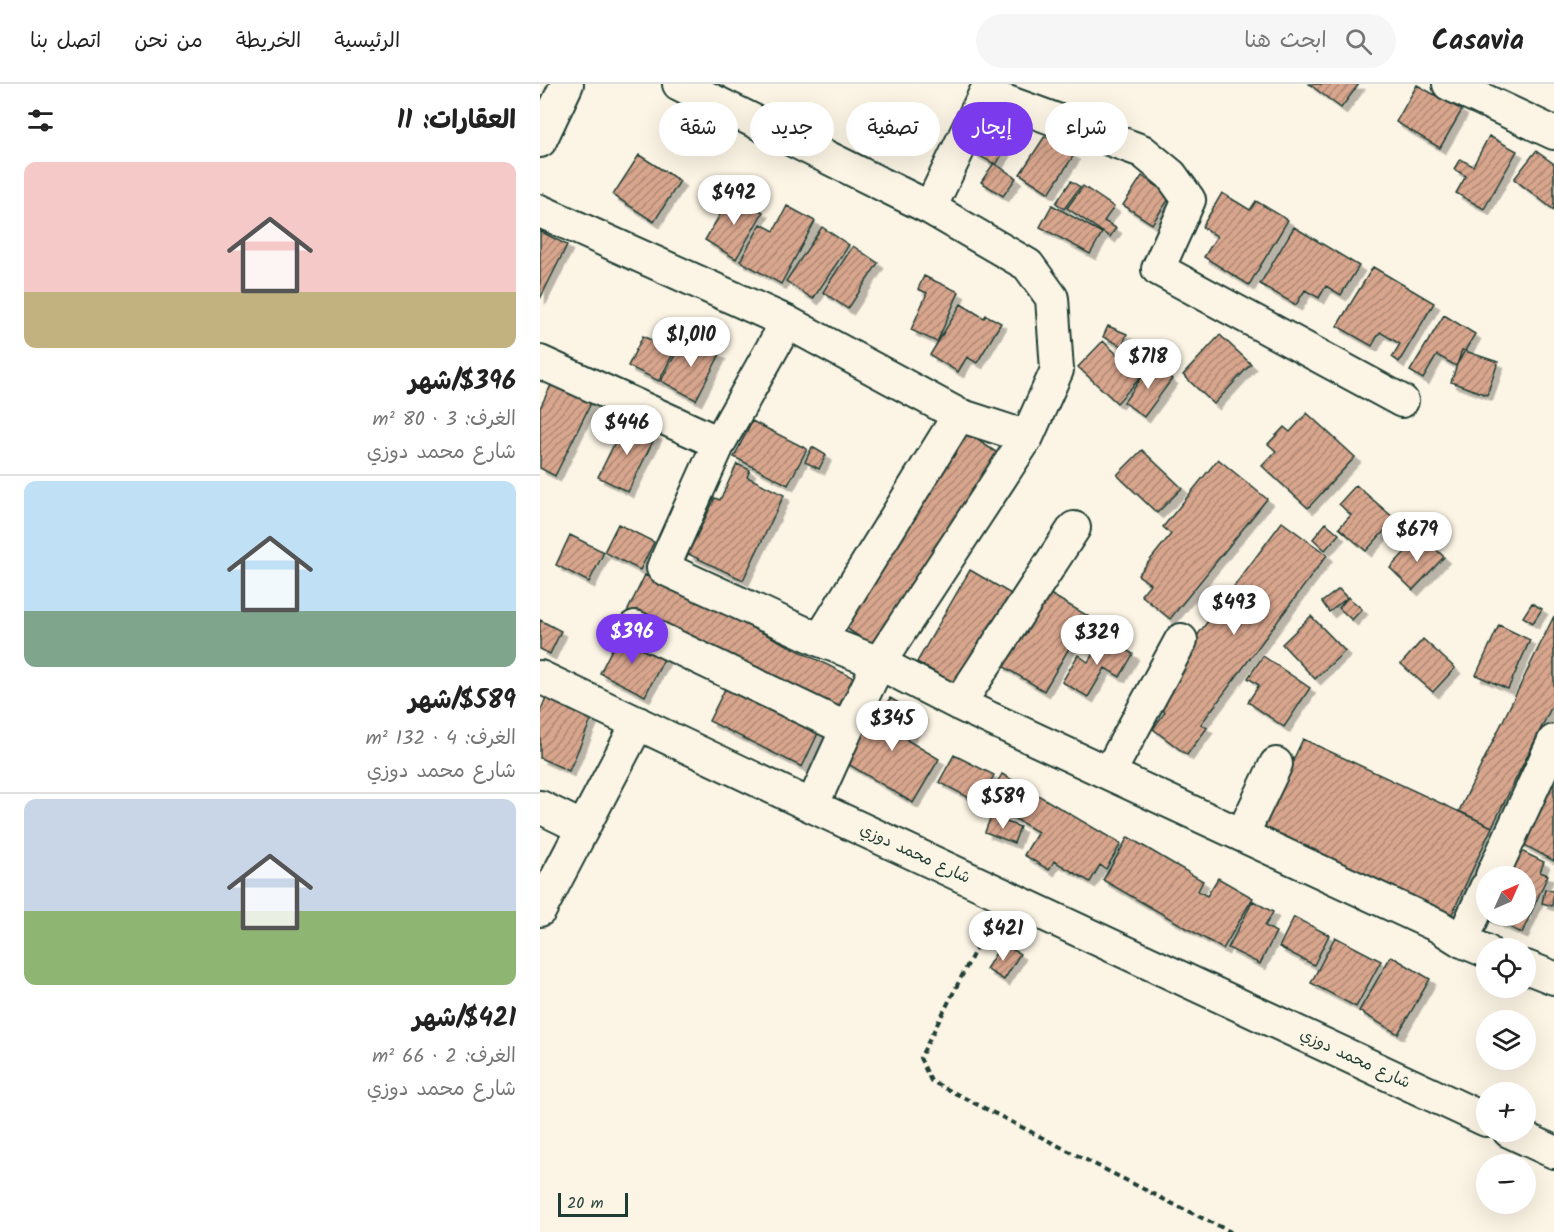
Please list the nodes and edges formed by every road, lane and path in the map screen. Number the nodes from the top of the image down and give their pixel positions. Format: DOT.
graph roads {
  1 [pos="567,84"];
  2 [pos="679,84"];
  3 [pos="1449,84"];
  4 [pos="1554,133"];
  5 [pos="540,141"];
  6 [pos="930,208"];
  7 [pos="540,211"];
  8 [pos="787,322"];
  9 [pos="540,362"];
  10 [pos="1402,401"];
  11 [pos="959,415"];
  12 [pos="1027,438"];
  13 [pos="719,443"];
  14 [pos="1074,528"];
  15 [pos="635,627"];
  16 [pos="820,640"];
  17 [pos="1181,640"];
  18 [pos="879,663"];
  19 [pos="540,677"];
  20 [pos="959,704"];
  21 [pos="638,723"];
  22 [pos="847,729"];
  23 [pos="1554,741"];
  24 [pos="1276,764"];
  25 [pos="1109,773"];
  26 [pos="812,806"];
  27 [pos="540,807"];
  28 [pos="583,828"];
  29 [pos="1242,835"];
  30 [pos="1497,866"];
  31 [pos="1004,895"];
  32 [pos="540,910"];
  33 [pos="1478,926"];
  34 [pos="1474,946"];
  35 [pos="1536,971"];
  36 [pos="1554,978"];
  37 [pos="1476,1115"];
  38 [pos="1533,1142"];
  39 [pos="1554,1152"];
  40 [pos="1231,1232"];
  1 -- 5 [label="street"];
  2 -- 6 [label="street"];
  3 -- 4 [label="street"];
  6 -- 10 [label="street"];
  6 -- 12 [label="street"];
  7 -- 8 [label="street"];
  8 -- 11 [label="street"];
  8 -- 13 [label="street"];
  9 -- 13 [label="street"];
  11 -- 12 [label="street"];
  11 -- 16 [label="street"];
  12 -- 18 [label="street"];
  13 -- 16 [label="street"];
  14 -- 20 [label="street"];
  15 -- 22 [label="street"];
  16 -- 18 [label="street"];
  17 -- 25 [label="street"];
  18 -- 20 [label="street"];
  18 -- 22 [label="street"];
  19 -- 21 [label="street, شارع محمد دوزي"];
  20 -- 25 [label="street"];
  21 -- 26 [label="street, شارع محمد دوزي"];
  21 -- 28 [label="street"];
  22 -- 26 [label="street"];
  23 -- 30 [label="street"];
  24 -- 29 [label="street"];
  25 -- 29 [label="street"];
  26 -- 31 [label="street, شارع محمد دوزي"];
  27 -- 28 [label="street"];
  28 -- 32 [label="street"];
  29 -- 34 [label="street"];
  31 -- 37 [label="street, شارع محمد دوزي"];
  31 -- 40 [label="path"];
  33 -- 34 [label="street"];
  35 -- 36 [label="street"];
  38 -- 39 [label="street"];
}
